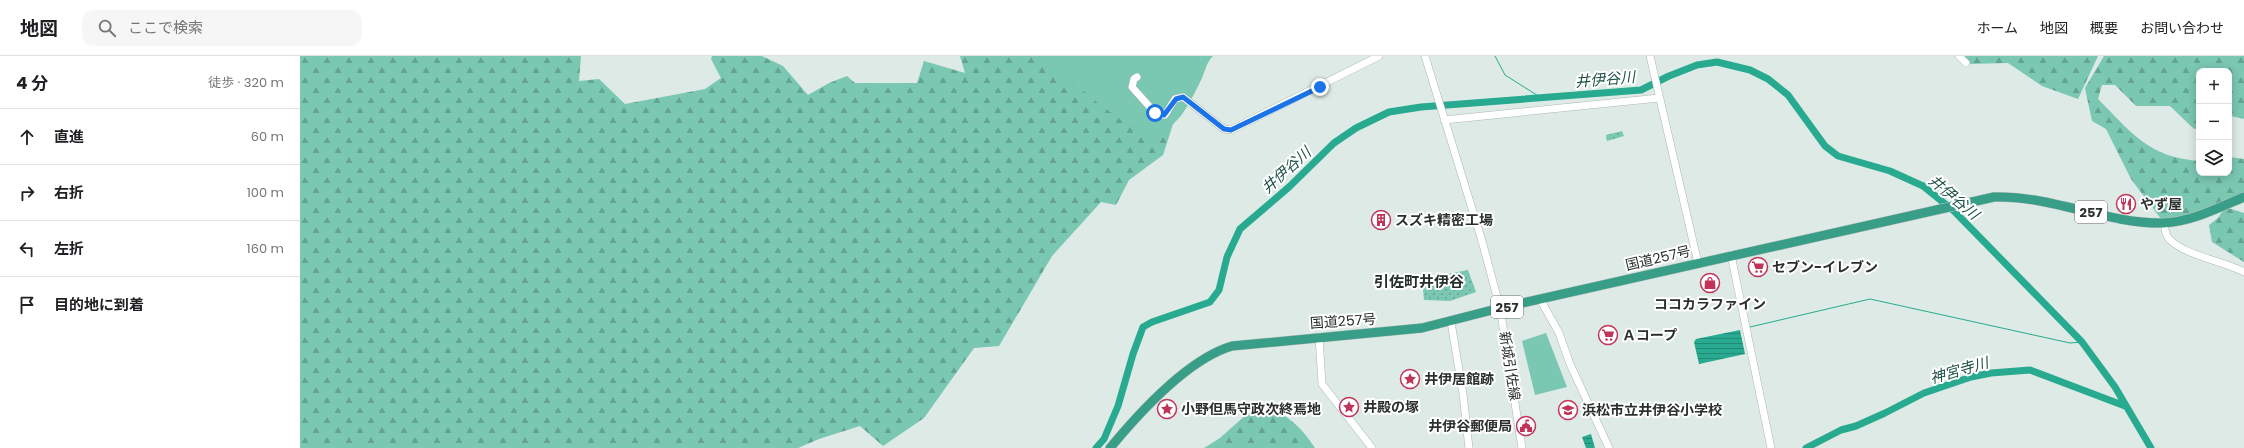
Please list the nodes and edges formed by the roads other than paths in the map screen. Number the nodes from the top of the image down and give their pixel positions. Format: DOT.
graph roads {
  1 [pos="1379,56"];
  2 [pos="1425,56"];
  3 [pos="1650,56"];
  4 [pos="1958,56"];
  5 [pos="1966,63"];
  6 [pos="1137,77"];
  7 [pos="1659,96"];
  8 [pos="1443,117"];
  9 [pos="2244,197"];
  10 [pos="2164,223"];
  11 [pos="1731,255"];
  12 [pos="1698,263"];
  13 [pos="2244,272"];
  14 [pos="1540,299"];
  15 [pos="1500,308"];
  16 [pos="1451,322"];
  17 [pos="1319,337"];
  18 [pos="1110,448"];
  19 [pos="1372,448"];
  20 [pos="1469,448"];
  21 [pos="1522,448"];
  22 [pos="1609,448"];
  23 [pos="1771,448"];
  1 -- 6 [label="street"];
  2 -- 8 [label="street, 新城引佐線"];
  3 -- 7 [label="street"];
  4 -- 5 [label="street"];
  7 -- 8 [label="street"];
  7 -- 12 [label="street"];
  8 -- 15 [label="street, 新城引佐線"];
  9 -- 10 [label="highway, 国道257号 / 257"];
  10 -- 11 [label="highway, 国道257号 / 257"];
  10 -- 13 [label="street"];
  11 -- 12 [label="highway, 国道257号 / 257"];
  11 -- 23 [label="street"];
  12 -- 14 [label="highway, 国道257号 / 257"];
  14 -- 15 [label="highway, 国道257号 / 257"];
  14 -- 22 [label="street"];
  15 -- 16 [label="highway, 国道257号 / 257"];
  15 -- 21 [label="street, 新城引佐線"];
  16 -- 17 [label="highway, 国道257号 / 257"];
  16 -- 20 [label="street"];
  17 -- 18 [label="highway, 国道257号 / 257"];
  17 -- 19 [label="street"];
}
